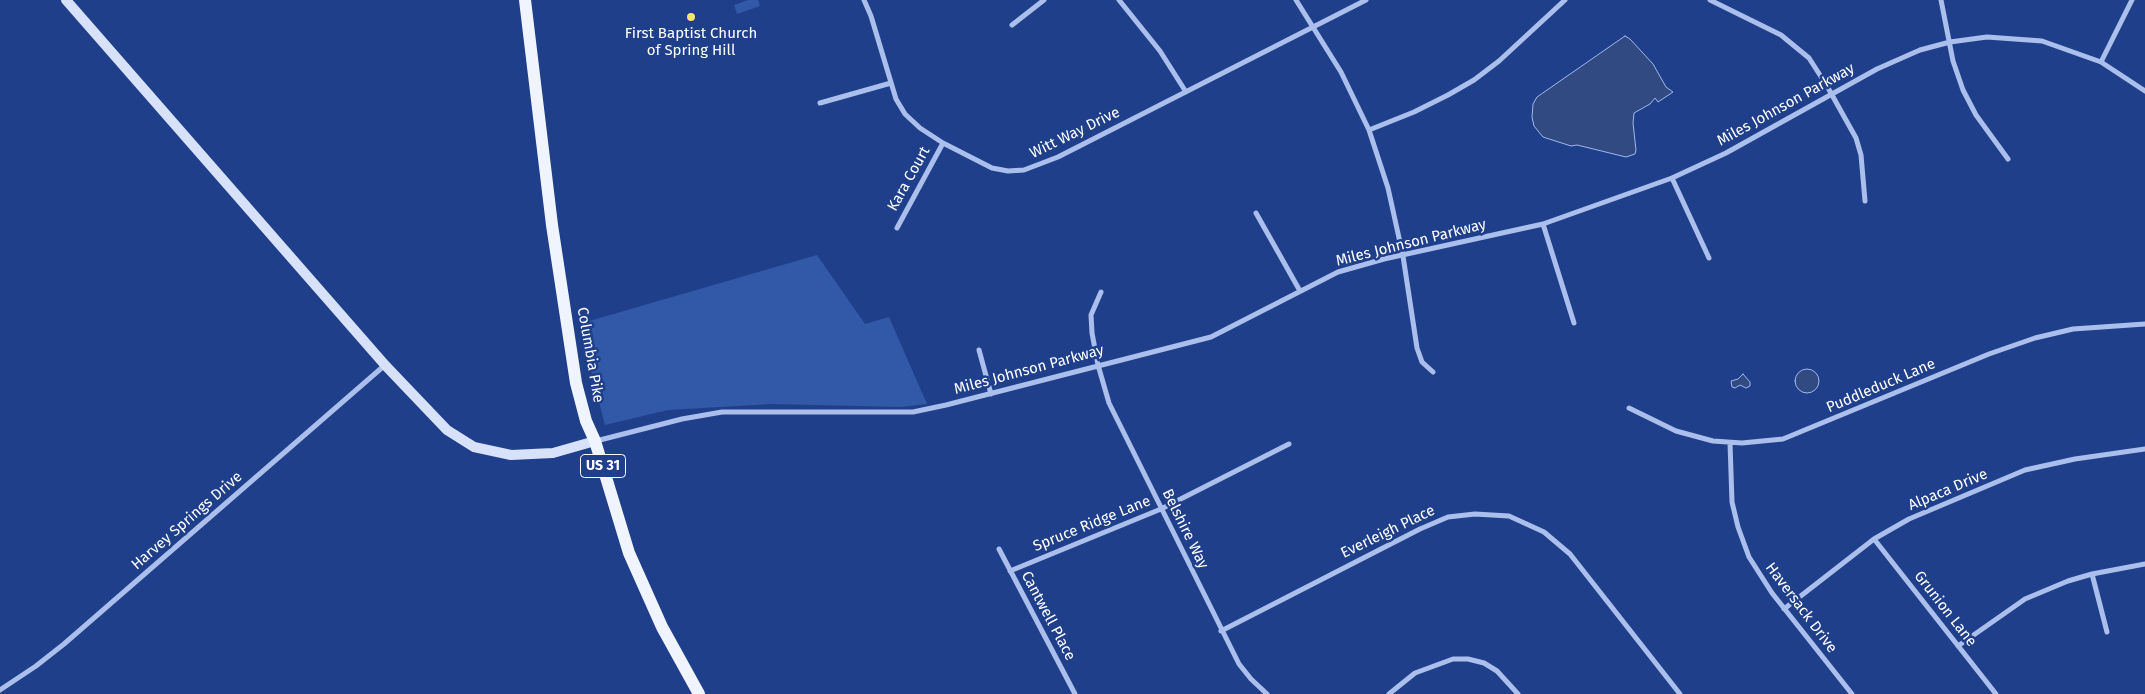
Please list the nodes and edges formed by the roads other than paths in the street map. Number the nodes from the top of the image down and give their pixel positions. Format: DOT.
graph roads {
  1 [pos="66,0"];
  2 [pos="526,0"];
  3 [pos="864,0"];
  4 [pos="1044,0"];
  5 [pos="1120,0"];
  6 [pos="1296,0"];
  7 [pos="1366,0"];
  8 [pos="1565,0"];
  9 [pos="1710,0"];
  10 [pos="1941,0"];
  11 [pos="2132,0"];
  12 [pos="1012,25"];
  13 [pos="1315,28"];
  14 [pos="1950,42"];
  15 [pos="2101,62"];
  16 [pos="892,83"];
  17 [pos="2145,91"];
  18 [pos="1186,92"];
  19 [pos="1832,94"];
  20 [pos="820,103"];
  21 [pos="1369,130"];
  22 [pos="943,143"];
  23 [pos="2008,160"];
  24 [pos="1672,178"];
  25 [pos="1865,201"];
  26 [pos="1256,214"];
  27 [pos="1543,224"];
  28 [pos="897,228"];
  29 [pos="1403,256"];
  30 [pos="1709,258"];
  31 [pos="1300,291"];
  32 [pos="1101,292"];
  33 [pos="1574,323"];
  34 [pos="2145,324"];
  35 [pos="979,350"];
  36 [pos="385,365"];
  37 [pos="1098,365"];
  38 [pos="1433,372"];
  39 [pos="991,394"];
  40 [pos="1629,408"];
  41 [pos="595,441"];
  42 [pos="1730,443"];
  43 [pos="1289,444"];
  44 [pos="2145,449"];
  45 [pos="1161,509"];
  46 [pos="1874,539"];
  47 [pos="999,549"];
  48 [pos="2145,564"];
  49 [pos="1010,571"];
  50 [pos="2092,574"];
  51 [pos="1784,609"];
  52 [pos="1221,631"];
  53 [pos="2107,632"];
  54 [pos="1958,646"];
  55 [pos="0,690"];
  56 [pos="699,694"];
  57 [pos="1075,694"];
  58 [pos="1267,694"];
  59 [pos="1390,694"];
  60 [pos="1518,694"];
  61 [pos="1680,694"];
  62 [pos="1852,694"];
  63 [pos="1996,694"];
  1 -- 36 [label="main road"];
  2 -- 41 [label="main road, Columbia Pike / US 31"];
  3 -- 16 [label="street, Witt Way Drive"];
  4 -- 12 [label="street"];
  5 -- 18 [label="street"];
  6 -- 13 [label="street"];
  7 -- 13 [label="street, Witt Way Drive"];
  8 -- 21 [label="street"];
  9 -- 19 [label="street"];
  10 -- 14 [label="street"];
  11 -- 15 [label="street"];
  13 -- 18 [label="street, Witt Way Drive"];
  13 -- 21 [label="street"];
  14 -- 15 [label="street, Miles Johnson Parkway"];
  14 -- 19 [label="street, Miles Johnson Parkway"];
  14 -- 23 [label="street"];
  15 -- 17 [label="street, Miles Johnson Parkway"];
  16 -- 20 [label="street"];
  16 -- 22 [label="street, Witt Way Drive"];
  18 -- 22 [label="street, Witt Way Drive"];
  19 -- 24 [label="street, Miles Johnson Parkway"];
  19 -- 25 [label="street"];
  21 -- 29 [label="street"];
  22 -- 28 [label="street, Kara Court"];
  24 -- 27 [label="street, Miles Johnson Parkway"];
  24 -- 30 [label="street"];
  26 -- 31 [label="street"];
  27 -- 29 [label="street, Miles Johnson Parkway"];
  27 -- 33 [label="street"];
  29 -- 31 [label="street, Miles Johnson Parkway"];
  29 -- 38 [label="street"];
  31 -- 37 [label="street, Miles Johnson Parkway"];
  32 -- 37 [label="street, Belshire Way"];
  34 -- 42 [label="street, Puddleduck Lane"];
  35 -- 39 [label="street"];
  36 -- 41 [label="main road"];
  36 -- 55 [label="street, Harvey Springs Drive"];
  37 -- 39 [label="street, Miles Johnson Parkway"];
  37 -- 45 [label="street, Belshire Way"];
  39 -- 41 [label="street, Miles Johnson Parkway"];
  40 -- 42 [label="street, Puddleduck Lane"];
  41 -- 56 [label="main road, Columbia Pike / US 31"];
  42 -- 51 [label="street, Haversack Drive"];
  43 -- 45 [label="street, Spruce Ridge Lane"];
  44 -- 46 [label="street, Alpaca Drive"];
  45 -- 49 [label="street, Spruce Ridge Lane"];
  45 -- 52 [label="street, Belshire Way"];
  46 -- 51 [label="street, Alpaca Drive"];
  46 -- 54 [label="street, Grunion Lane"];
  47 -- 49 [label="street, Cantwell Place"];
  48 -- 50 [label="street"];
  49 -- 57 [label="street, Cantwell Place"];
  50 -- 53 [label="street"];
  50 -- 54 [label="street"];
  51 -- 62 [label="street, Haversack Drive"];
  52 -- 58 [label="street, Belshire Way"];
  52 -- 61 [label="street, Everleigh Place"];
  54 -- 63 [label="street, Grunion Lane"];
  59 -- 60 [label="street"];
}
